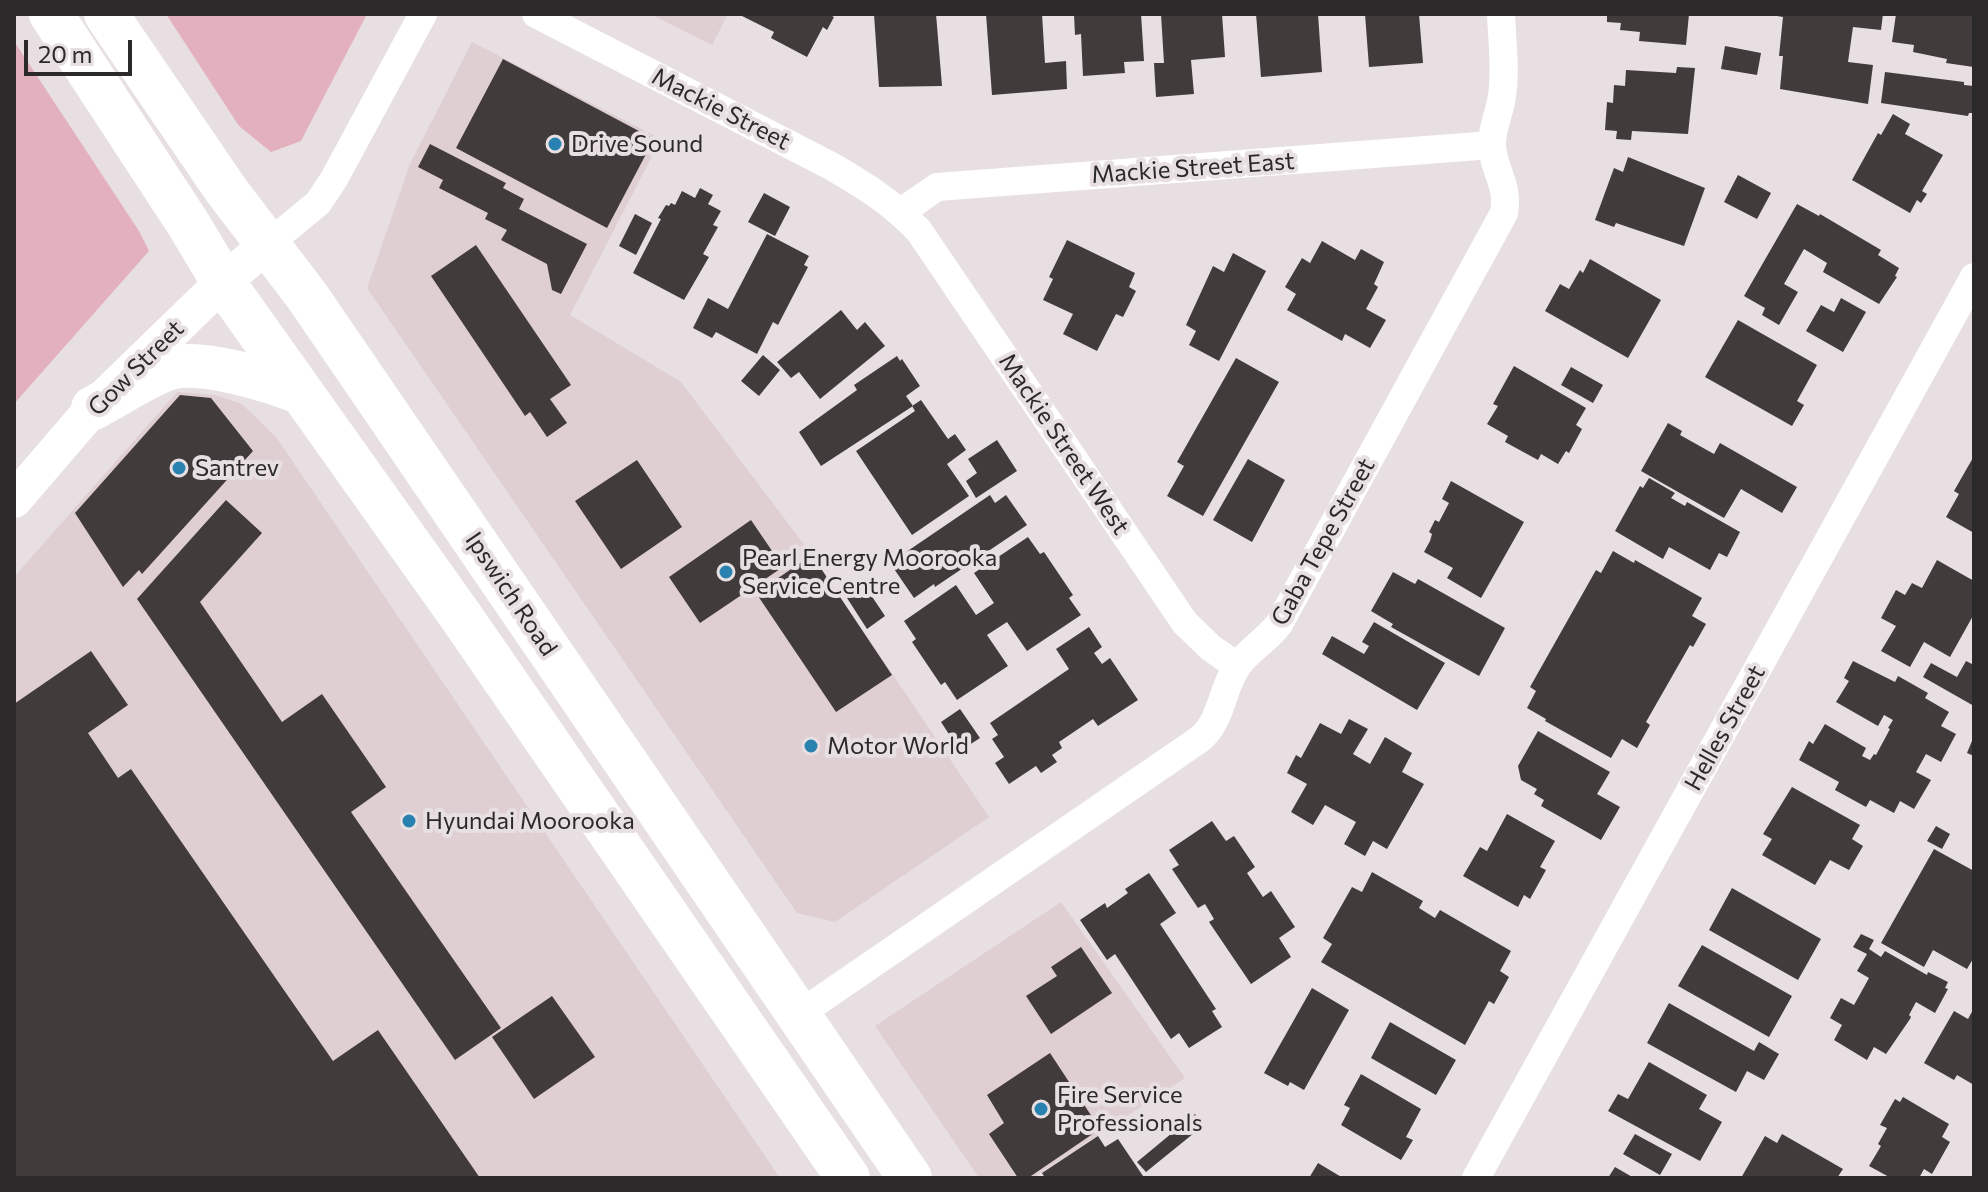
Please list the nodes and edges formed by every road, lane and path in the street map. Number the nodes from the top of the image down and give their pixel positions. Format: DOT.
graph roads {
  1 [pos="51,14"];
  2 [pos="106,14"];
  3 [pos="423,14"];
  4 [pos="536,14"];
  5 [pos="1501,14"];
  6 [pos="1492,145"];
  7 [pos="901,212"];
  8 [pos="267,245"];
  9 [pos="1974,277"];
  10 [pos="223,282"];
  11 [pos="302,393"];
  12 [pos="93,408"];
  13 [pos="14,500"];
  14 [pos="1237,666"];
  15 [pos="798,1015"];
  16 [pos="848,1178"];
  17 [pos="910,1178"];
  18 [pos="1476,1178"];
  1 -- 10 [label="highway"];
  2 -- 8 [label="highway, Ipswich Road"];
  3 -- 8 [label="street"];
  4 -- 7 [label="street, Mackie Street"];
  5 -- 6 [label="street, Gaba Tepe Street"];
  6 -- 7 [label="street, Mackie Street East"];
  6 -- 14 [label="street, Gaba Tepe Street"];
  7 -- 14 [label="street, Mackie Street West"];
  8 -- 10 [label="street, Gow Street"];
  8 -- 15 [label="highway, Ipswich Road"];
  9 -- 18 [label="street, Helles Street"];
  10 -- 11 [label="highway"];
  10 -- 12 [label="street, Gow Street"];
  11 -- 12 [label="highway"];
  11 -- 16 [label="highway"];
  12 -- 13 [label="street, Gow Street"];
  14 -- 15 [label="street, Gaba Tepe Street"];
  15 -- 17 [label="highway, Ipswich Road"];
}
